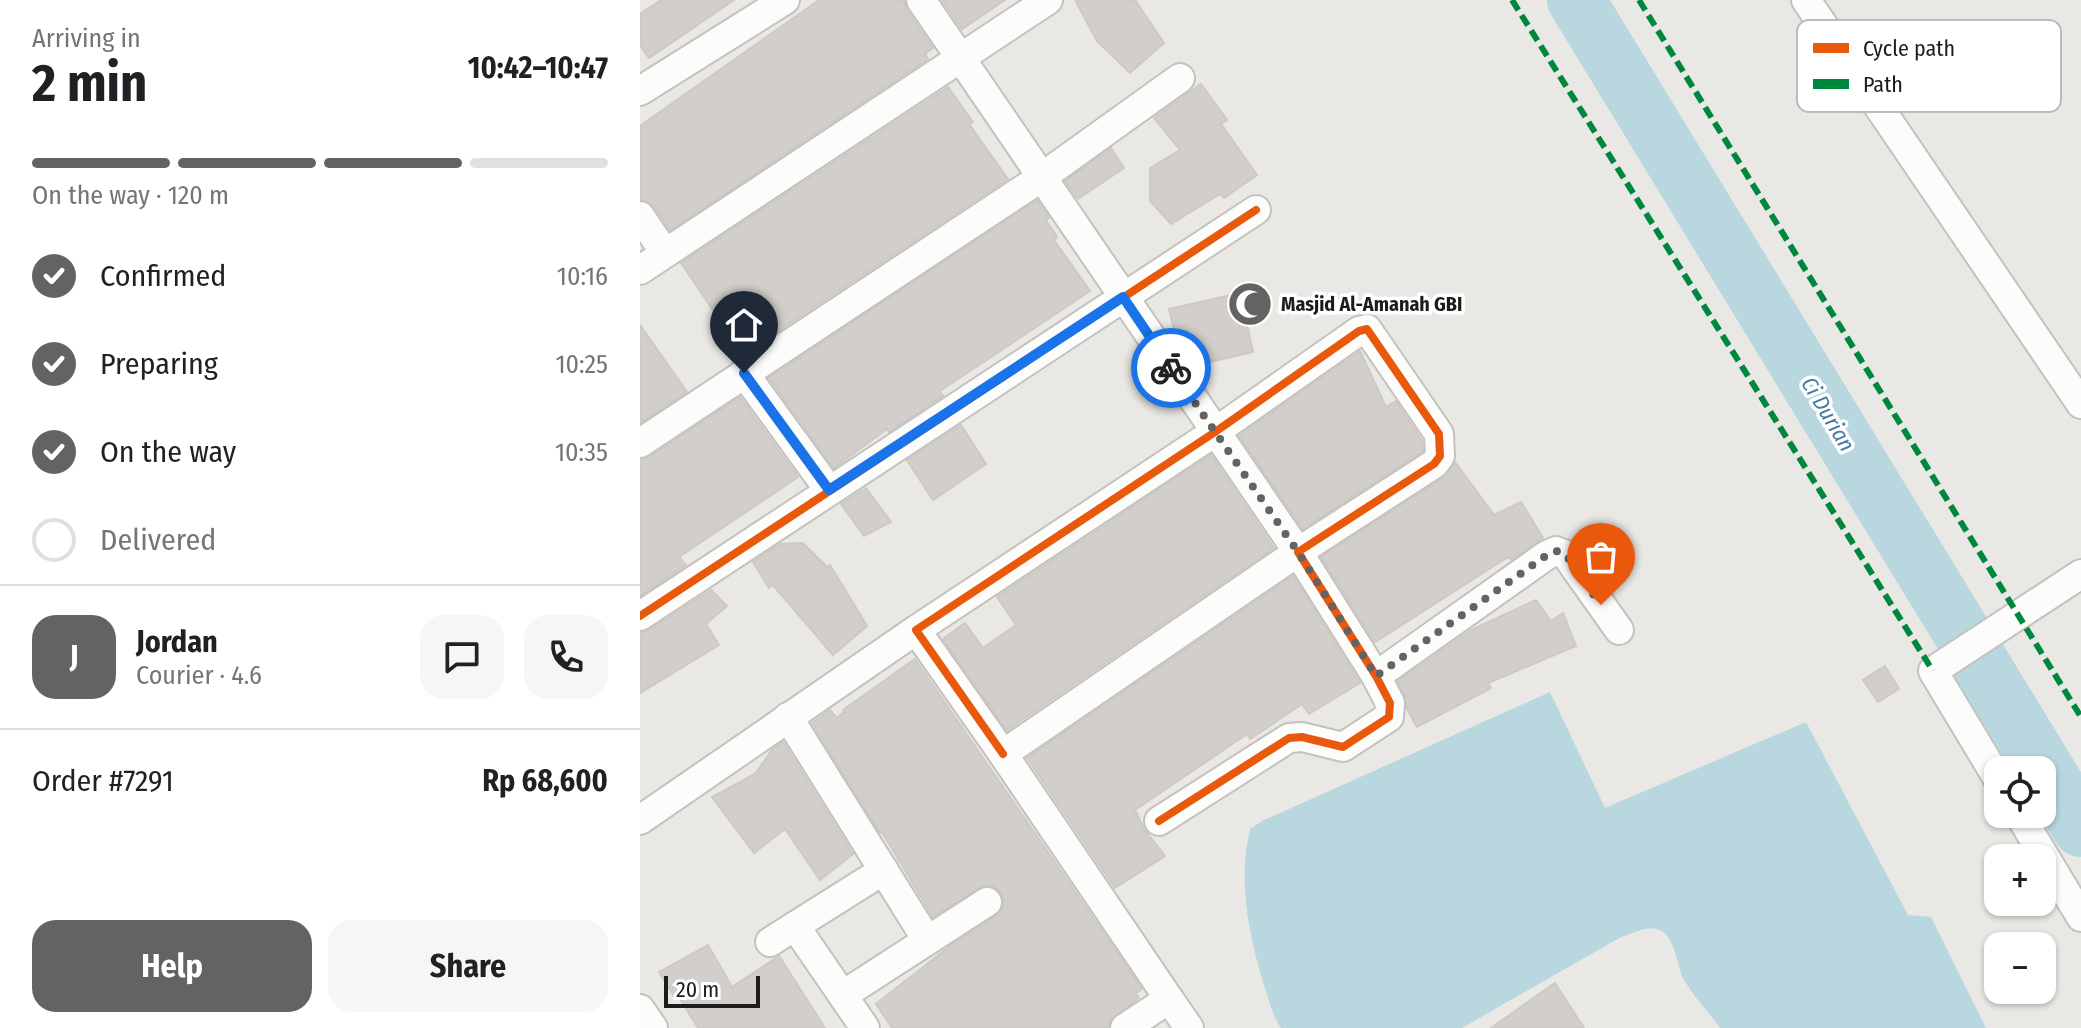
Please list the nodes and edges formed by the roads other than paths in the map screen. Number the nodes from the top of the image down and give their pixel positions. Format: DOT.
graph roads {
  1 [pos="785,0"];
  2 [pos="921,0"];
  3 [pos="1048,0"];
  4 [pos="1806,0"];
  5 [pos="752,9"];
  6 [pos="1820,20"];
  7 [pos="961,57"];
  8 [pos="1180,78"];
  9 [pos="640,91"];
  10 [pos="1882,112"];
  11 [pos="1042,177"];
  12 [pos="1256,210"];
  13 [pos="640,216"];
  14 [pos="665,253"];
  15 [pos="640,270"];
  16 [pos="1123,297"];
  17 [pos="744,373"];
  18 [pos="2081,404"];
  19 [pos="1215,432"];
  20 [pos="640,443"];
  21 [pos="829,490"];
  22 [pos="1298,552"];
  23 [pos="2081,574"];
  24 [pos="640,616"];
  25 [pos="916,630"];
  26 [pos="1619,630"];
  27 [pos="1376,676"];
  28 [pos="788,717"];
  29 [pos="1003,754"];
  30 [pos="1984,756"];
  31 [pos="640,820"];
  32 [pos="1159,821"];
  33 [pos="2027,828"];
  34 [pos="884,870"];
  35 [pos="987,902"];
  36 [pos="2081,917"];
  37 [pos="795,926"];
  38 [pos="927,940"];
  39 [pos="770,942"];
  40 [pos="843,995"];
  41 [pos="1169,999"];
  42 [pos="640,1009"];
  43 [pos="653,1028"];
  44 [pos="865,1028"];
  45 [pos="1125,1028"];
  46 [pos="1189,1028"];
  1 -- 5 [label="street"];
  2 -- 7 [label="street"];
  3 -- 7 [label="street"];
  4 -- 6 [label="street"];
  5 -- 9 [label="street"];
  7 -- 11 [label="street"];
  7 -- 14 [label="street"];
  8 -- 11 [label="street"];
  10 -- 18 [label="street"];
  11 -- 16 [label="street"];
  11 -- 17 [label="street"];
  12 -- 16 [label="street"];
  13 -- 14 [label="street"];
  14 -- 15 [label="street"];
  16 -- 19 [label="street"];
  16 -- 21 [label="street"];
  17 -- 20 [label="street"];
  17 -- 21 [label="street"];
  19 -- 22 [label="street"];
  19 -- 22 [label="street"];
  19 -- 25 [label="street"];
  21 -- 24 [label="street"];
  22 -- 27 [label="street"];
  22 -- 29 [label="street"];
  23 -- 30 [label="street"];
  25 -- 28 [label="street"];
  25 -- 29 [label="street"];
  26 -- 27 [label="street"];
  27 -- 32 [label="street"];
  28 -- 31 [label="street"];
  28 -- 34 [label="street"];
  29 -- 41 [label="street"];
  33 -- 36 [label="street"];
  34 -- 37 [label="street"];
  34 -- 38 [label="street"];
  35 -- 38 [label="street"];
  37 -- 39 [label="street"];
  37 -- 40 [label="street"];
  38 -- 40 [label="street"];
  40 -- 44 [label="street"];
  41 -- 45 [label="street"];
  41 -- 46 [label="street"];
  42 -- 43 [label="street"];
}
